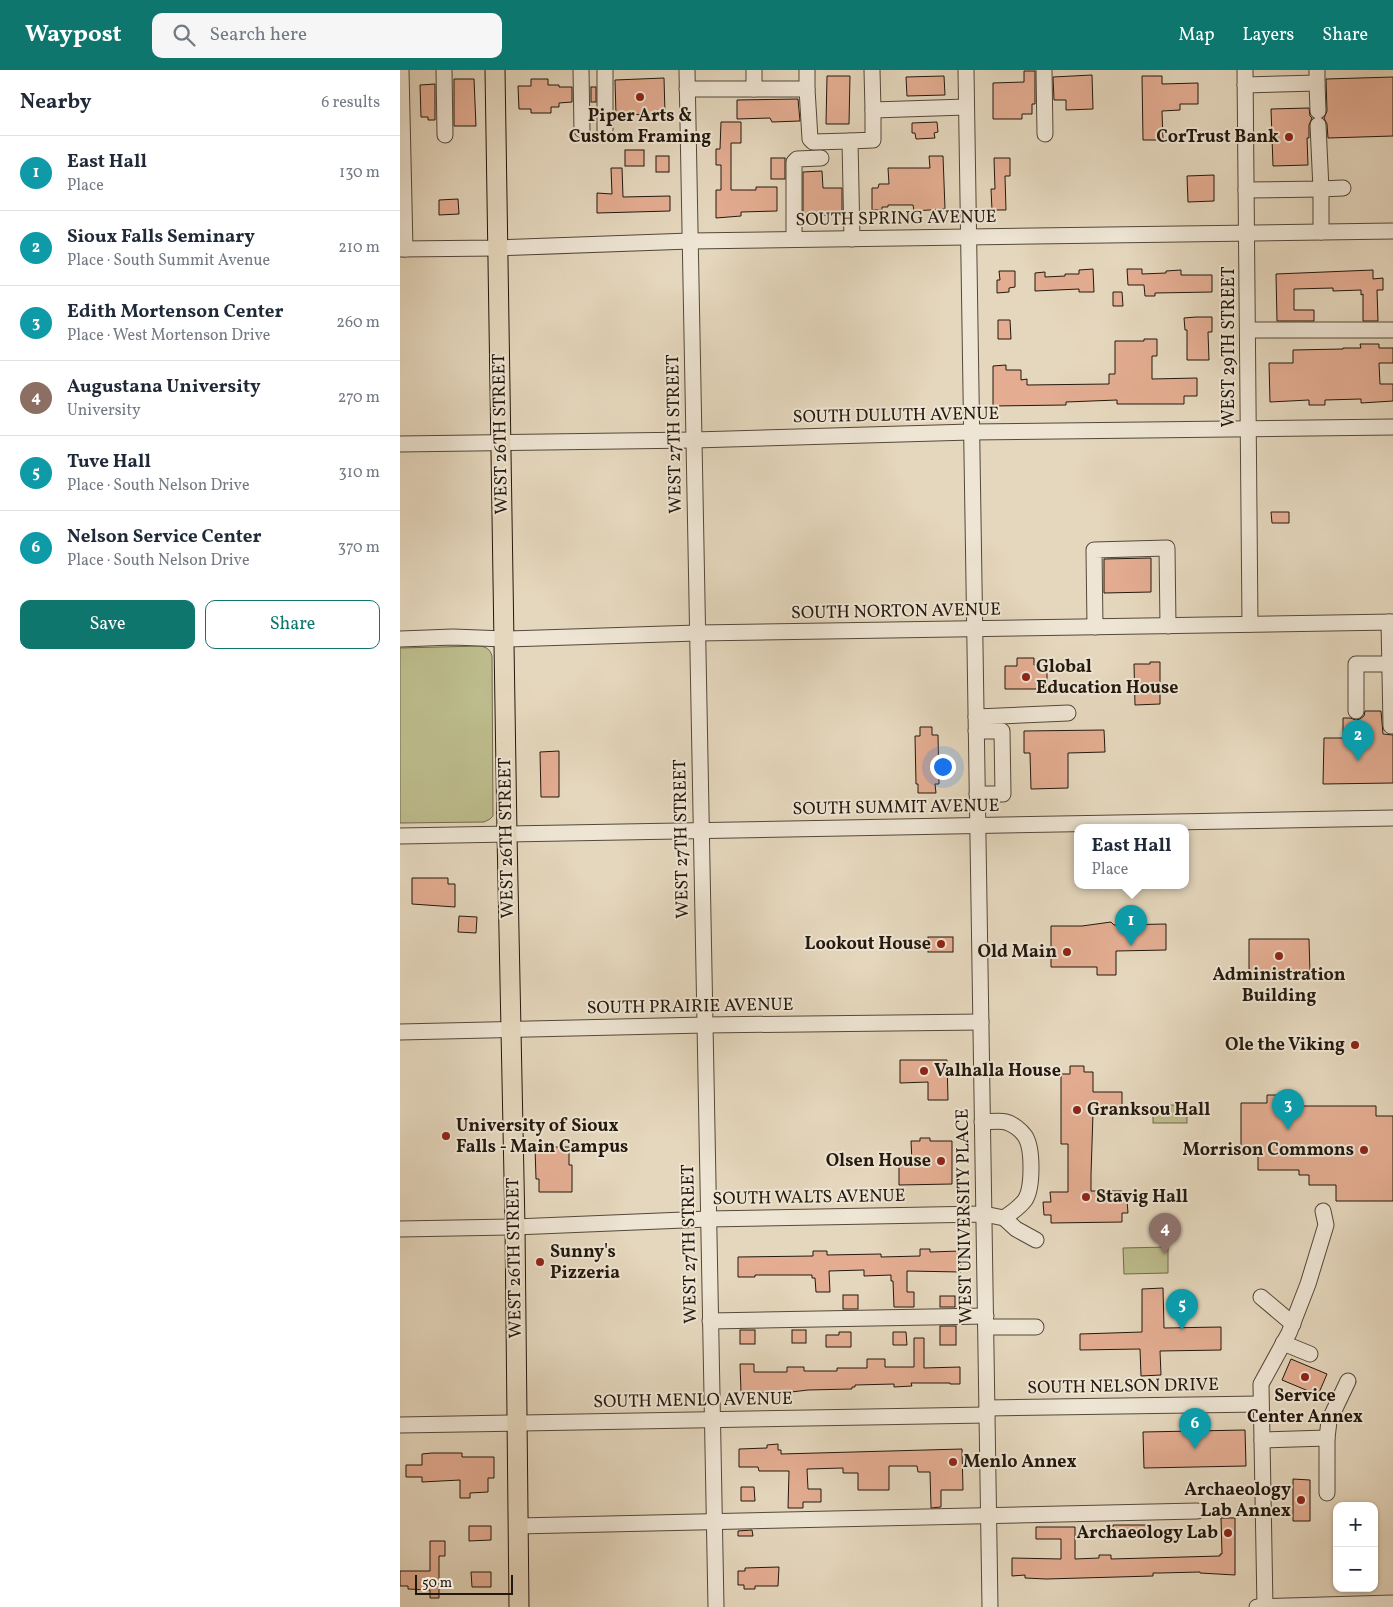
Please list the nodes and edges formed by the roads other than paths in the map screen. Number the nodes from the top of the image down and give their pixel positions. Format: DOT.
graph roads {
  1 [pos="402,70"];
  2 [pos="444,70"];
  3 [pos="495,70"];
  4 [pos="581,70"];
  5 [pos="604,70"];
  6 [pos="687,70"];
  7 [pos="754,70"];
  8 [pos="807,70"];
  9 [pos="872,70"];
  10 [pos="966,70"];
  11 [pos="1044,70"];
  12 [pos="1317,76"];
  13 [pos="1245,77"];
  14 [pos="687,89"];
  15 [pos="754,89"];
  16 [pos="807,89"];
  17 [pos="966,108"];
  18 [pos="873,110"];
  19 [pos="582,130"];
  20 [pos="605,130"];
  21 [pos="1045,134"];
  22 [pos="445,135"];
  23 [pos="850,141"];
  24 [pos="402,142"];
  25 [pos="821,158"];
  26 [pos="1343,188"];
  27 [pos="1321,189"];
  28 [pos="1246,190"];
  29 [pos="1393,231"];
  30 [pos="1321,232"];
  31 [pos="1247,233"];
  32 [pos="968,237"];
  33 [pos="794,239"];
  34 [pos="852,239"];
  35 [pos="690,241"];
  36 [pos="497,248"];
  37 [pos="402,249"];
  38 [pos="1248,330"];
  39 [pos="1393,330"];
  40 [pos="1393,427"];
  41 [pos="1248,429"];
  42 [pos="971,432"];
  43 [pos="694,440"];
  44 [pos="502,442"];
  45 [pos="400,444"];
  46 [pos="1391,622"];
  47 [pos="1250,624"];
  48 [pos="1168,626"];
  49 [pos="1095,627"];
  50 [pos="975,630"];
  51 [pos="697,633"];
  52 [pos="400,639"];
  53 [pos="505,639"];
  54 [pos="1390,664"];
  55 [pos="1356,711"];
  56 [pos="1068,713"];
  57 [pos="976,724"];
  58 [pos="1390,726"];
  59 [pos="977,794"];
  60 [pos="1393,818"];
  61 [pos="978,825"];
  62 [pos="701,830"];
  63 [pos="507,834"];
  64 [pos="400,836"];
  65 [pos="981,1022"];
  66 [pos="705,1024"];
  67 [pos="511,1029"];
  68 [pos="400,1032"];
  69 [pos="982,1122"];
  70 [pos="1323,1211"];
  71 [pos="984,1214"];
  72 [pos="1004,1218"];
  73 [pos="708,1219"];
  74 [pos="515,1227"];
  75 [pos="400,1229"];
  76 [pos="1036,1240"];
  77 [pos="1261,1296"];
  78 [pos="710,1321"];
  79 [pos="986,1322"];
  80 [pos="1292,1324"];
  81 [pos="1036,1327"];
  82 [pos="1283,1344"];
  83 [pos="1310,1354"];
  84 [pos="1348,1381"];
  85 [pos="1260,1404"];
  86 [pos="987,1411"];
  87 [pos="712,1420"];
  88 [pos="516,1423"];
  89 [pos="400,1425"];
  90 [pos="1327,1438"];
  91 [pos="1262,1440"];
  92 [pos="1327,1493"];
  93 [pos="1197,1511"];
  94 [pos="989,1514"];
  95 [pos="714,1521"];
  96 [pos="518,1526"];
  97 [pos="1393,1603"];
  98 [pos="519,1607"];
  99 [pos="716,1607"];
  100 [pos="990,1607"];
  101 [pos="1257,1607"];
  102 [pos="1265,1607"];
  1 -- 24 [label="street"];
  2 -- 22 [label="street"];
  3 -- 36 [label="main road, WEST 26TH STREET"];
  4 -- 19 [label="street"];
  5 -- 20 [label="street"];
  6 -- 14 [label="street, WEST 27TH STREET"];
  7 -- 15 [label="street"];
  8 -- 16 [label="street"];
  9 -- 18 [label="street"];
  10 -- 17 [label="street, WEST UNIVERSITY PLACE"];
  11 -- 21 [label="street"];
  12 -- 13 [label="street"];
  12 -- 27 [label="street"];
  13 -- 28 [label="street, WEST 29TH STREET"];
  14 -- 15 [label="street"];
  14 -- 35 [label="street, WEST 27TH STREET"];
  15 -- 16 [label="street"];
  16 -- 23 [label="street"];
  17 -- 18 [label="street"];
  17 -- 32 [label="street, WEST UNIVERSITY PLACE"];
  18 -- 23 [label="street"];
  23 -- 34 [label="street"];
  24 -- 37 [label="street"];
  25 -- 33 [label="street"];
  26 -- 27 [label="street"];
  27 -- 28 [label="street"];
  27 -- 30 [label="street"];
  28 -- 31 [label="street, WEST 29TH STREET"];
  29 -- 30 [label="street, SOUTH SPRING AVENUE"];
  30 -- 31 [label="street, SOUTH SPRING AVENUE"];
  31 -- 32 [label="street, SOUTH SPRING AVENUE"];
  31 -- 38 [label="street, WEST 29TH STREET"];
  32 -- 34 [label="street, SOUTH SPRING AVENUE"];
  32 -- 42 [label="street, WEST UNIVERSITY PLACE"];
  33 -- 34 [label="street, SOUTH SPRING AVENUE"];
  33 -- 35 [label="street, SOUTH SPRING AVENUE"];
  35 -- 36 [label="street, SOUTH SPRING AVENUE"];
  35 -- 43 [label="street, WEST 27TH STREET"];
  36 -- 37 [label="street, SOUTH SPRING AVENUE"];
  36 -- 44 [label="main road, WEST 26TH STREET"];
  38 -- 39 [label="street"];
  38 -- 41 [label="street, WEST 29TH STREET"];
  40 -- 41 [label="street, SOUTH DULUTH AVENUE"];
  41 -- 42 [label="street, SOUTH DULUTH AVENUE"];
  41 -- 47 [label="street, WEST 29TH STREET"];
  42 -- 43 [label="street, SOUTH DULUTH AVENUE"];
  42 -- 50 [label="street, WEST UNIVERSITY PLACE"];
  43 -- 44 [label="street, SOUTH DULUTH AVENUE"];
  43 -- 51 [label="street, WEST 27TH STREET"];
  44 -- 45 [label="street, SOUTH DULUTH AVENUE"];
  44 -- 53 [label="main road, WEST 26TH STREET"];
  46 -- 47 [label="street, SOUTH NORTON AVENUE"];
  46 -- 54 [label="street"];
  47 -- 48 [label="street, SOUTH NORTON AVENUE"];
  48 -- 49 [label="street, SOUTH NORTON AVENUE"];
  48 -- 49 [label="street"];
  49 -- 50 [label="street, SOUTH NORTON AVENUE"];
  50 -- 51 [label="street, SOUTH NORTON AVENUE"];
  50 -- 57 [label="street, WEST UNIVERSITY PLACE"];
  51 -- 53 [label="street, SOUTH NORTON AVENUE"];
  51 -- 62 [label="street, WEST 27TH STREET"];
  52 -- 53 [label="street, SOUTH NORTON AVENUE"];
  53 -- 63 [label="main road, WEST 26TH STREET"];
  54 -- 55 [label="street"];
  54 -- 58 [label="street"];
  56 -- 57 [label="street"];
  57 -- 59 [label="street, WEST UNIVERSITY PLACE"];
  57 -- 59 [label="street"];
  59 -- 61 [label="street, WEST UNIVERSITY PLACE"];
  60 -- 61 [label="street, SOUTH SUMMIT AVENUE"];
  61 -- 62 [label="street, SOUTH SUMMIT AVENUE"];
  61 -- 65 [label="street, WEST UNIVERSITY PLACE"];
  62 -- 63 [label="street, SOUTH SUMMIT AVENUE"];
  62 -- 66 [label="street, WEST 27TH STREET"];
  63 -- 64 [label="street, SOUTH SUMMIT AVENUE"];
  63 -- 67 [label="main road, WEST 26TH STREET"];
  65 -- 66 [label="street, SOUTH PRAIRIE AVENUE"];
  65 -- 69 [label="street, WEST UNIVERSITY PLACE"];
  66 -- 67 [label="street, SOUTH PRAIRIE AVENUE"];
  66 -- 73 [label="street, WEST 27TH STREET"];
  67 -- 68 [label="street, SOUTH PRAIRIE AVENUE"];
  67 -- 74 [label="main road, WEST 26TH STREET"];
  69 -- 71 [label="street, WEST UNIVERSITY PLACE"];
  69 -- 72 [label="street"];
  70 -- 80 [label="street"];
  71 -- 72 [label="street, SOUTH WALTS AVENUE"];
  71 -- 73 [label="street, SOUTH WALTS AVENUE"];
  71 -- 79 [label="street, WEST UNIVERSITY PLACE"];
  72 -- 76 [label="street"];
  73 -- 74 [label="street, SOUTH WALTS AVENUE"];
  73 -- 78 [label="street, WEST 27TH STREET"];
  74 -- 75 [label="street, SOUTH WALTS AVENUE"];
  74 -- 88 [label="main road, WEST 26TH STREET"];
  77 -- 80 [label="street"];
  78 -- 79 [label="street"];
  78 -- 87 [label="street, WEST 27TH STREET"];
  79 -- 81 [label="street"];
  79 -- 86 [label="street, WEST UNIVERSITY PLACE"];
  80 -- 82 [label="street"];
  82 -- 83 [label="street"];
  82 -- 85 [label="street"];
  84 -- 90 [label="street"];
  85 -- 86 [label="street, SOUTH NELSON DRIVE"];
  85 -- 91 [label="street"];
  86 -- 87 [label="street, SOUTH MENLO AVENUE"];
  86 -- 94 [label="street, WEST UNIVERSITY PLACE"];
  87 -- 88 [label="street, SOUTH MENLO AVENUE"];
  87 -- 95 [label="street, WEST 27TH STREET"];
  88 -- 89 [label="street, SOUTH MENLO AVENUE"];
  88 -- 96 [label="main road, WEST 26TH STREET"];
  90 -- 91 [label="street"];
  90 -- 92 [label="street"];
  91 -- 102 [label="street"];
  93 -- 94 [label="street"];
  94 -- 95 [label="street"];
  94 -- 100 [label="street, WEST UNIVERSITY PLACE"];
  95 -- 96 [label="street"];
  95 -- 99 [label="street, WEST 27TH STREET"];
  96 -- 98 [label="main road, WEST 26TH STREET"];
  97 -- 102 [label="street"];
  101 -- 102 [label="street"];
}
